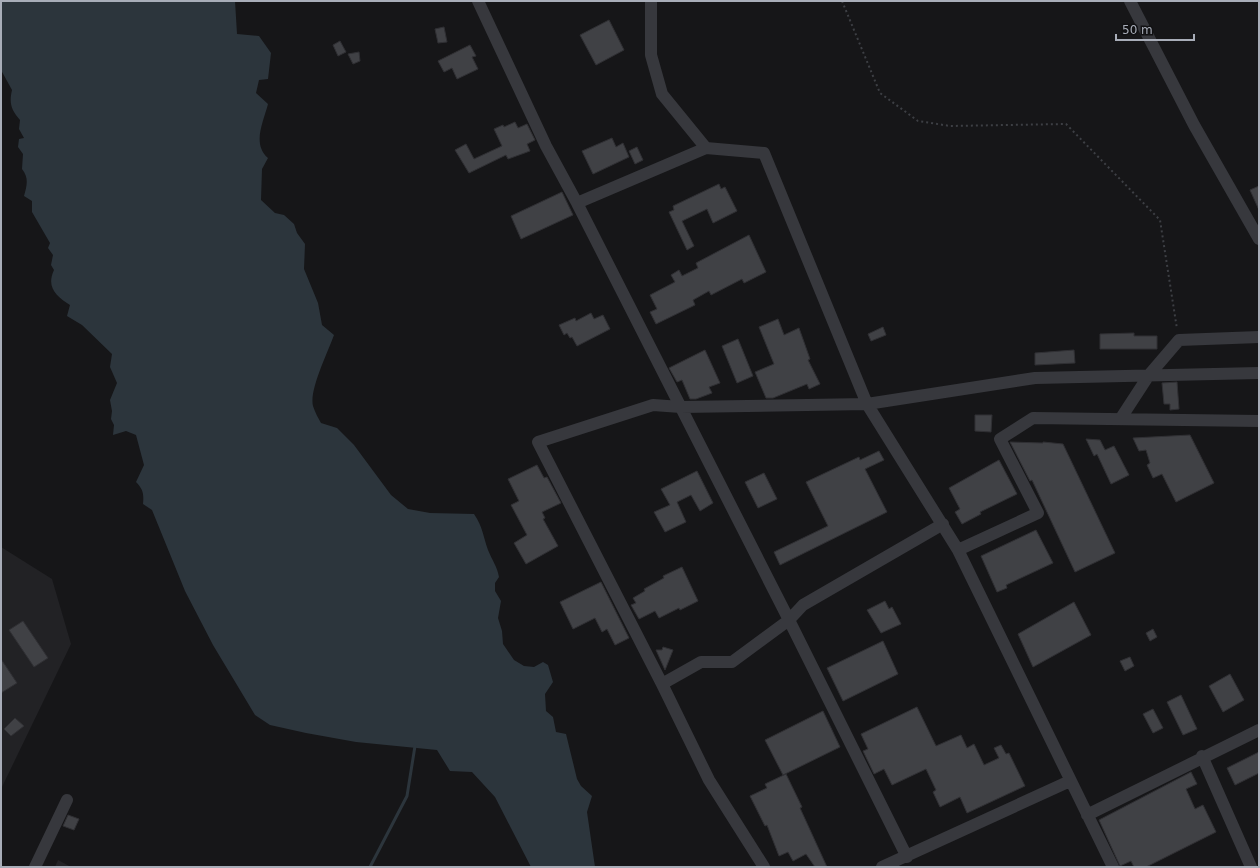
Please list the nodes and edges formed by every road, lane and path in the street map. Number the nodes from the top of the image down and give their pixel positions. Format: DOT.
graph roads {
  1 [pos="478,1"];
  2 [pos="651,1"];
  3 [pos="842,1"];
  4 [pos="1130,1"];
  5 [pos="706,148"];
  6 [pos="577,203"];
  7 [pos="1259,239"];
  8 [pos="1259,337"];
  9 [pos="1179,340"];
  10 [pos="1259,373"];
  11 [pos="1149,375"];
  12 [pos="867,404"];
  13 [pos="681,407"];
  14 [pos="1121,418"];
  15 [pos="1259,421"];
  16 [pos="943,524"];
  17 [pos="958,550"];
  18 [pos="789,620"];
  19 [pos="662,684"];
  20 [pos="1259,730"];
  21 [pos="1202,756"];
  22 [pos="1070,781"];
  23 [pos="67,800"];
  24 [pos="1088,815"];
  25 [pos="907,857"];
  26 [pos="35,867"];
  27 [pos="764,867"];
  28 [pos="882,867"];
  29 [pos="1113,867"];
  30 [pos="1251,867"];
  1 -- 6 [label="street"];
  2 -- 5 [label="street"];
  3 -- 9 [label="path"];
  4 -- 7 [label="street"];
  5 -- 6 [label="street"];
  5 -- 12 [label="street"];
  6 -- 13 [label="street"];
  8 -- 9 [label="street"];
  9 -- 11 [label="street"];
  10 -- 11 [label="street"];
  11 -- 12 [label="street"];
  11 -- 14 [label="street"];
  12 -- 13 [label="street"];
  12 -- 16 [label="street"];
  13 -- 18 [label="street"];
  13 -- 19 [label="street"];
  14 -- 15 [label="street"];
  14 -- 17 [label="street"];
  16 -- 17 [label="street"];
  16 -- 18 [label="street"];
  17 -- 22 [label="street"];
  18 -- 19 [label="street"];
  18 -- 25 [label="street"];
  19 -- 27 [label="street"];
  20 -- 21 [label="street"];
  21 -- 24 [label="street"];
  21 -- 30 [label="street"];
  22 -- 24 [label="street"];
  22 -- 25 [label="street"];
  23 -- 26 [label="street"];
  24 -- 29 [label="street"];
  25 -- 28 [label="street"];
}
